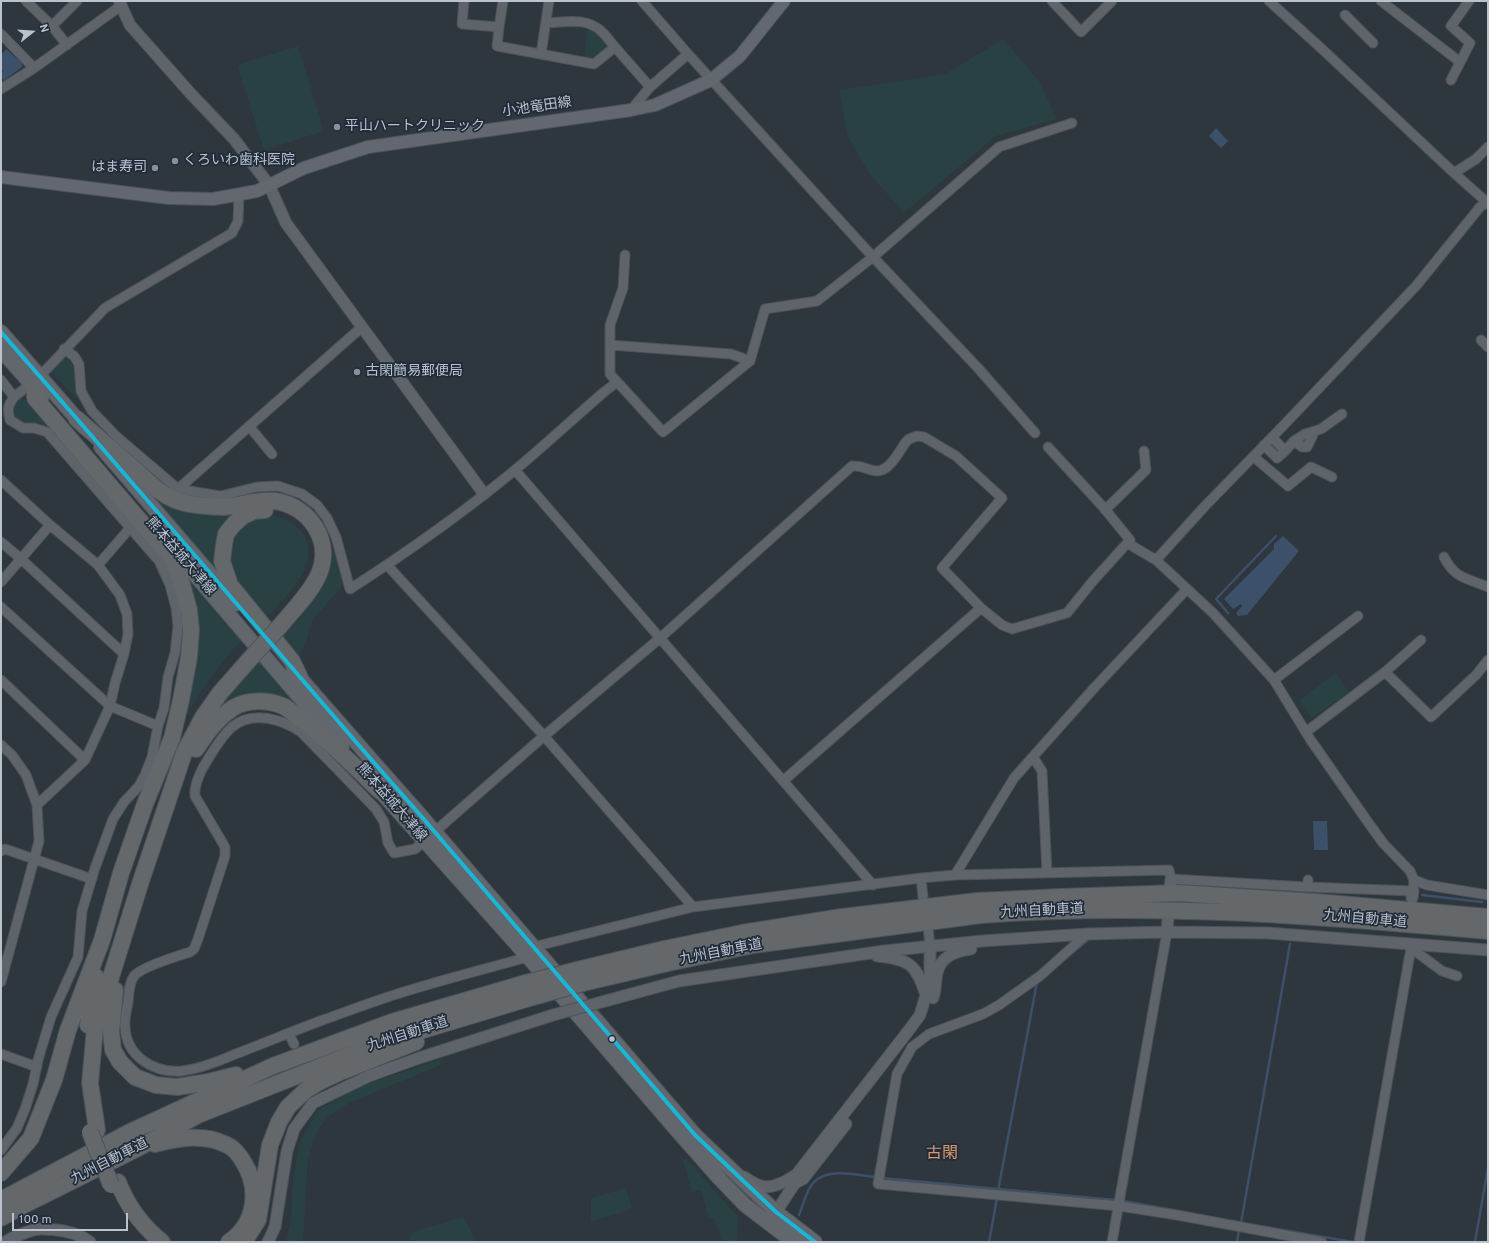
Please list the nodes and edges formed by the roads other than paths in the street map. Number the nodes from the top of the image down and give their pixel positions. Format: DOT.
graph roads {
  1 [pos="26,1"];
  2 [pos="77,1"];
  3 [pos="464,1"];
  4 [pos="503,1"];
  5 [pos="549,1"];
  6 [pos="642,1"];
  7 [pos="784,1"];
  8 [pos="1053,1"];
  9 [pos="1112,1"];
  10 [pos="1270,1"];
  11 [pos="1381,1"];
  12 [pos="1457,1"];
  13 [pos="120,3"];
  14 [pos="1467,4"];
  15 [pos="1344,15"];
  16 [pos="547,23"];
  17 [pos="52,26"];
  18 [pos="499,27"];
  19 [pos="1,34"];
  20 [pos="1373,43"];
  21 [pos="67,45"];
  22 [pos="615,47"];
  23 [pos="541,54"];
  24 [pos="688,54"];
  25 [pos="1460,62"];
  26 [pos="34,68"];
  27 [pos="711,80"];
  28 [pos="1451,80"];
  29 [pos="650,87"];
  30 [pos="1,89"];
  31 [pos="631,110"];
  32 [pos="1072,123"];
  33 [pos="1488,147"];
  34 [pos="1454,173"];
  35 [pos="1,177"];
  36 [pos="269,185"];
  37 [pos="239,195"];
  38 [pos="1487,203"];
  39 [pos="625,255"];
  40 [pos="873,256"];
  41 [pos="362,327"];
  42 [pos="1,332"];
  43 [pos="1481,340"];
  44 [pos="610,345"];
  45 [pos="1488,347"];
  46 [pos="64,349"];
  47 [pos="1,350"];
  48 [pos="750,361"];
  49 [pos="1,380"];
  50 [pos="617,382"];
  51 [pos="35,383"];
  52 [pos="14,397"];
  53 [pos="1342,414"];
  54 [pos="77,419"];
  55 [pos="249,426"];
  56 [pos="1035,433"];
  57 [pos="1272,437"];
  58 [pos="1264,446"];
  59 [pos="1048,447"];
  60 [pos="1144,451"];
  61 [pos="1285,451"];
  62 [pos="272,454"];
  63 [pos="1254,456"];
  64 [pos="515,470"];
  65 [pos="1332,477"];
  66 [pos="1,480"];
  67 [pos="178,489"];
  68 [pos="484,494"];
  69 [pos="1106,510"];
  70 [pos="50,524"];
  71 [pos="130,528"];
  72 [pos="1,542"];
  73 [pos="1127,543"];
  74 [pos="1444,557"];
  75 [pos="20,558"];
  76 [pos="1156,560"];
  77 [pos="98,565"];
  78 [pos="387,565"];
  79 [pos="1,582"];
  80 [pos="1488,587"];
  81 [pos="1187,589"];
  82 [pos="1,607"];
  83 [pos="981,608"];
  84 [pos="1358,616"];
  85 [pos="277,622"];
  86 [pos="659,639"];
  87 [pos="1421,640"];
  88 [pos="124,654"];
  89 [pos="246,655"];
  90 [pos="1488,660"];
  91 [pos="1385,672"];
  92 [pos="300,678"];
  93 [pos="1,680"];
  94 [pos="1274,680"];
  95 [pos="110,706"];
  96 [pos="158,726"];
  97 [pos="1306,732"];
  98 [pos="544,736"];
  99 [pos="1,745"];
  100 [pos="1033,757"];
  101 [pos="85,760"];
  102 [pos="783,781"];
  103 [pos="380,791"];
  104 [pos="145,804"];
  105 [pos="37,805"];
  106 [pos="165,811"];
  107 [pos="430,836"];
  108 [pos="1,851"];
  109 [pos="35,860"];
  110 [pos="1048,873"];
  111 [pos="955,875"];
  112 [pos="921,878"];
  113 [pos="92,879"];
  114 [pos="873,885"];
  115 [pos="1413,890"];
  116 [pos="1488,895"];
  117 [pos="923,897"];
  118 [pos="693,907"];
  119 [pos="1168,917"];
  120 [pos="1488,917"];
  121 [pos="928,927"];
  122 [pos="1411,931"];
  123 [pos="1488,931"];
  124 [pos="1167,932"];
  125 [pos="1087,934"];
  126 [pos="1017,939"];
  127 [pos="102,940"];
  128 [pos="122,945"];
  129 [pos="1411,945"];
  130 [pos="930,946"];
  131 [pos="1488,950"];
  132 [pos="530,952"];
  133 [pos="863,954"];
  134 [pos="580,976"];
  135 [pos="1457,976"];
  136 [pos="1,982"];
  137 [pos="530,990"];
  138 [pos="929,995"];
  139 [pos="289,1034"];
  140 [pos="294,1044"];
  141 [pos="1,1054"];
  142 [pos="273,1066"];
  143 [pos="37,1067"];
  144 [pos="94,1131"];
  145 [pos="695,1135"];
  146 [pos="138,1148"];
  147 [pos="1,1150"];
  148 [pos="1,1173"];
  149 [pos="796,1178"];
  150 [pos="114,1184"];
  151 [pos="1,1200"];
  152 [pos="746,1205"];
  153 [pos="1119,1206"];
  154 [pos="776,1212"];
  155 [pos="1,1218"];
  156 [pos="779,1231"];
  157 [pos="87,1241"];
  158 [pos="5,1242"];
  159 [pos="150,1242"];
  160 [pos="162,1242"];
  161 [pos="229,1242"];
  162 [pos="242,1242"];
  163 [pos="268,1242"];
  164 [pos="795,1242"];
  165 [pos="815,1242"];
  166 [pos="1112,1242"];
  167 [pos="1322,1242"];
  168 [pos="1359,1242"];
  1 -- 17 [label="street"];
  2 -- 17 [label="street"];
  3 -- 18 [label="street"];
  4 -- 18 [label="street"];
  5 -- 16 [label="street"];
  6 -- 24 [label="street"];
  7 -- 27 [label="main road, 小池竜田線"];
  8 -- 9 [label="street"];
  10 -- 34 [label="street"];
  11 -- 25 [label="street"];
  12 -- 14 [label="street"];
  13 -- 21 [label="street"];
  13 -- 36 [label="street"];
  14 -- 25 [label="street"];
  15 -- 20 [label="street"];
  16 -- 22 [label="street"];
  16 -- 23 [label="street"];
  17 -- 21 [label="street"];
  18 -- 23 [label="street"];
  19 -- 26 [label="street"];
  21 -- 26 [label="street"];
  22 -- 23 [label="street"];
  22 -- 29 [label="street"];
  24 -- 27 [label="street"];
  24 -- 29 [label="street"];
  25 -- 28 [label="street"];
  26 -- 30 [label="street"];
  27 -- 31 [label="main road, 小池竜田線"];
  27 -- 40 [label="street"];
  29 -- 31 [label="street"];
  31 -- 36 [label="main road, 小池竜田線"];
  32 -- 40 [label="street"];
  33 -- 34 [label="street"];
  34 -- 38 [label="street"];
  35 -- 37 [label="main road, 小池竜田線"];
  36 -- 37 [label="main road, 小池竜田線"];
  36 -- 41 [label="street"];
  37 -- 46 [label="street"];
  38 -- 57 [label="street"];
  39 -- 44 [label="street"];
  40 -- 48 [label="street"];
  40 -- 56 [label="street"];
  41 -- 55 [label="street"];
  41 -- 68 [label="street"];
  42 -- 51 [label="main road, 熊本益城大津線"];
  43 -- 45 [label="street"];
  44 -- 48 [label="street"];
  44 -- 50 [label="street"];
  46 -- 51 [label="street"];
  46 -- 67 [label="street"];
  47 -- 51 [label="main road, 熊本益城大津線"];
  48 -- 50 [label="street"];
  49 -- 52 [label="street"];
  50 -- 64 [label="street"];
  51 -- 52 [label="street"];
  51 -- 54 [label="main road, 熊本益城大津線"];
  51 -- 103 [label="main road, 熊本益城大津線"];
  51 -- 104 [label="highway"];
  52 -- 71 [label="street"];
  53 -- 61 [label="street"];
  54 -- 85 [label="highway"];
  54 -- 92 [label="main road, 熊本益城大津線"];
  55 -- 62 [label="street"];
  55 -- 67 [label="street"];
  57 -- 58 [label="street"];
  57 -- 61 [label="street"];
  58 -- 61 [label="street"];
  58 -- 63 [label="street"];
  59 -- 69 [label="street"];
  60 -- 69 [label="street"];
  63 -- 65 [label="street"];
  63 -- 76 [label="street"];
  64 -- 68 [label="street"];
  64 -- 86 [label="street"];
  66 -- 70 [label="street"];
  67 -- 78 [label="street"];
  68 -- 78 [label="street"];
  69 -- 73 [label="street"];
  70 -- 75 [label="street"];
  70 -- 77 [label="street"];
  71 -- 77 [label="street"];
  71 -- 96 [label="street"];
  72 -- 75 [label="street"];
  73 -- 76 [label="street"];
  73 -- 83 [label="street"];
  74 -- 80 [label="street"];
  75 -- 79 [label="street"];
  75 -- 88 [label="street"];
  76 -- 81 [label="street"];
  77 -- 88 [label="street"];
  78 -- 98 [label="street"];
  81 -- 94 [label="street"];
  81 -- 100 [label="street"];
  82 -- 95 [label="street"];
  83 -- 86 [label="street"];
  83 -- 102 [label="street"];
  84 -- 94 [label="street"];
  85 -- 89 [label="highway, bridge"];
  85 -- 92 [label="highway"];
  86 -- 98 [label="street"];
  86 -- 102 [label="street"];
  87 -- 91 [label="street"];
  88 -- 95 [label="street"];
  89 -- 104 [label="highway"];
  89 -- 106 [label="highway"];
  90 -- 91 [label="street"];
  91 -- 97 [label="street"];
  92 -- 107 [label="main road, 熊本益城大津線"];
  93 -- 101 [label="street"];
  94 -- 97 [label="street"];
  95 -- 96 [label="street"];
  95 -- 101 [label="street"];
  96 -- 113 [label="street"];
  97 -- 115 [label="street"];
  98 -- 107 [label="street"];
  98 -- 118 [label="street"];
  99 -- 105 [label="street"];
  100 -- 110 [label="street"];
  100 -- 111 [label="street"];
  101 -- 105 [label="street"];
  102 -- 114 [label="street"];
  103 -- 106 [label="highway"];
  103 -- 107 [label="main road, 熊本益城大津線"];
  104 -- 127 [label="highway"];
  105 -- 109 [label="street"];
  106 -- 128 [label="highway"];
  107 -- 132 [label="main road, 熊本益城大津線"];
  107 -- 139 [label="street"];
  108 -- 109 [label="street"];
  109 -- 113 [label="street"];
  109 -- 136 [label="street"];
  110 -- 111 [label="street"];
  110 -- 115 [label="street"];
  111 -- 112 [label="street"];
  112 -- 114 [label="street"];
  112 -- 117 [label="street"];
  113 -- 143 [label="street"];
  114 -- 118 [label="street"];
  115 -- 116 [label="street"];
  118 -- 132 [label="street"];
  119 -- 124 [label="street"];
  120 -- 134 [label="highway, 九州自動車道"];
  121 -- 130 [label="street"];
  122 -- 129 [label="street"];
  123 -- 134 [label="highway, 九州自動車道"];
  124 -- 125 [label="street"];
  124 -- 129 [label="street"];
  124 -- 153 [label="street"];
  125 -- 126 [label="street"];
  125 -- 153 [label="street"];
  126 -- 130 [label="street"];
  126 -- 138 [label="street"];
  127 -- 144 [label="highway"];
  127 -- 148 [label="highway"];
  128 -- 142 [label="highway"];
  128 -- 144 [label="highway"];
  129 -- 131 [label="street"];
  129 -- 135 [label="street"];
  129 -- 168 [label="street"];
  130 -- 133 [label="street"];
  130 -- 138 [label="street"];
  132 -- 139 [label="street"];
  132 -- 145 [label="main road, 熊本益城大津線"];
  132 -- 152 [label="main road, 熊本益城大津線"];
  133 -- 138 [label="street"];
  133 -- 163 [label="street, bridge"];
  134 -- 137 [label="highway, 九州自動車道, bridge"];
  137 -- 142 [label="highway, 九州自動車道"];
  137 -- 146 [label="highway, 九州自動車道"];
  137 -- 162 [label="highway"];
  138 -- 149 [label="street"];
  139 -- 140 [label="street"];
  141 -- 143 [label="street"];
  142 -- 151 [label="highway, 九州自動車道"];
  143 -- 147 [label="street"];
  144 -- 150 [label="highway, bridge"];
  145 -- 149 [label="street"];
  145 -- 154 [label="main road, 熊本益城大津線"];
  146 -- 155 [label="highway, 九州自動車道"];
  146 -- 161 [label="highway"];
  149 -- 154 [label="street"];
  150 -- 159 [label="highway"];
  150 -- 160 [label="highway"];
  152 -- 154 [label="street"];
  152 -- 156 [label="main road, 熊本益城大津線"];
  153 -- 166 [label="street"];
  153 -- 167 [label="street"];
  154 -- 156 [label="street"];
  154 -- 165 [label="main road, 熊本益城大津線"];
  156 -- 164 [label="main road, 熊本益城大津線"];
  157 -- 158 [label="street"];
}
